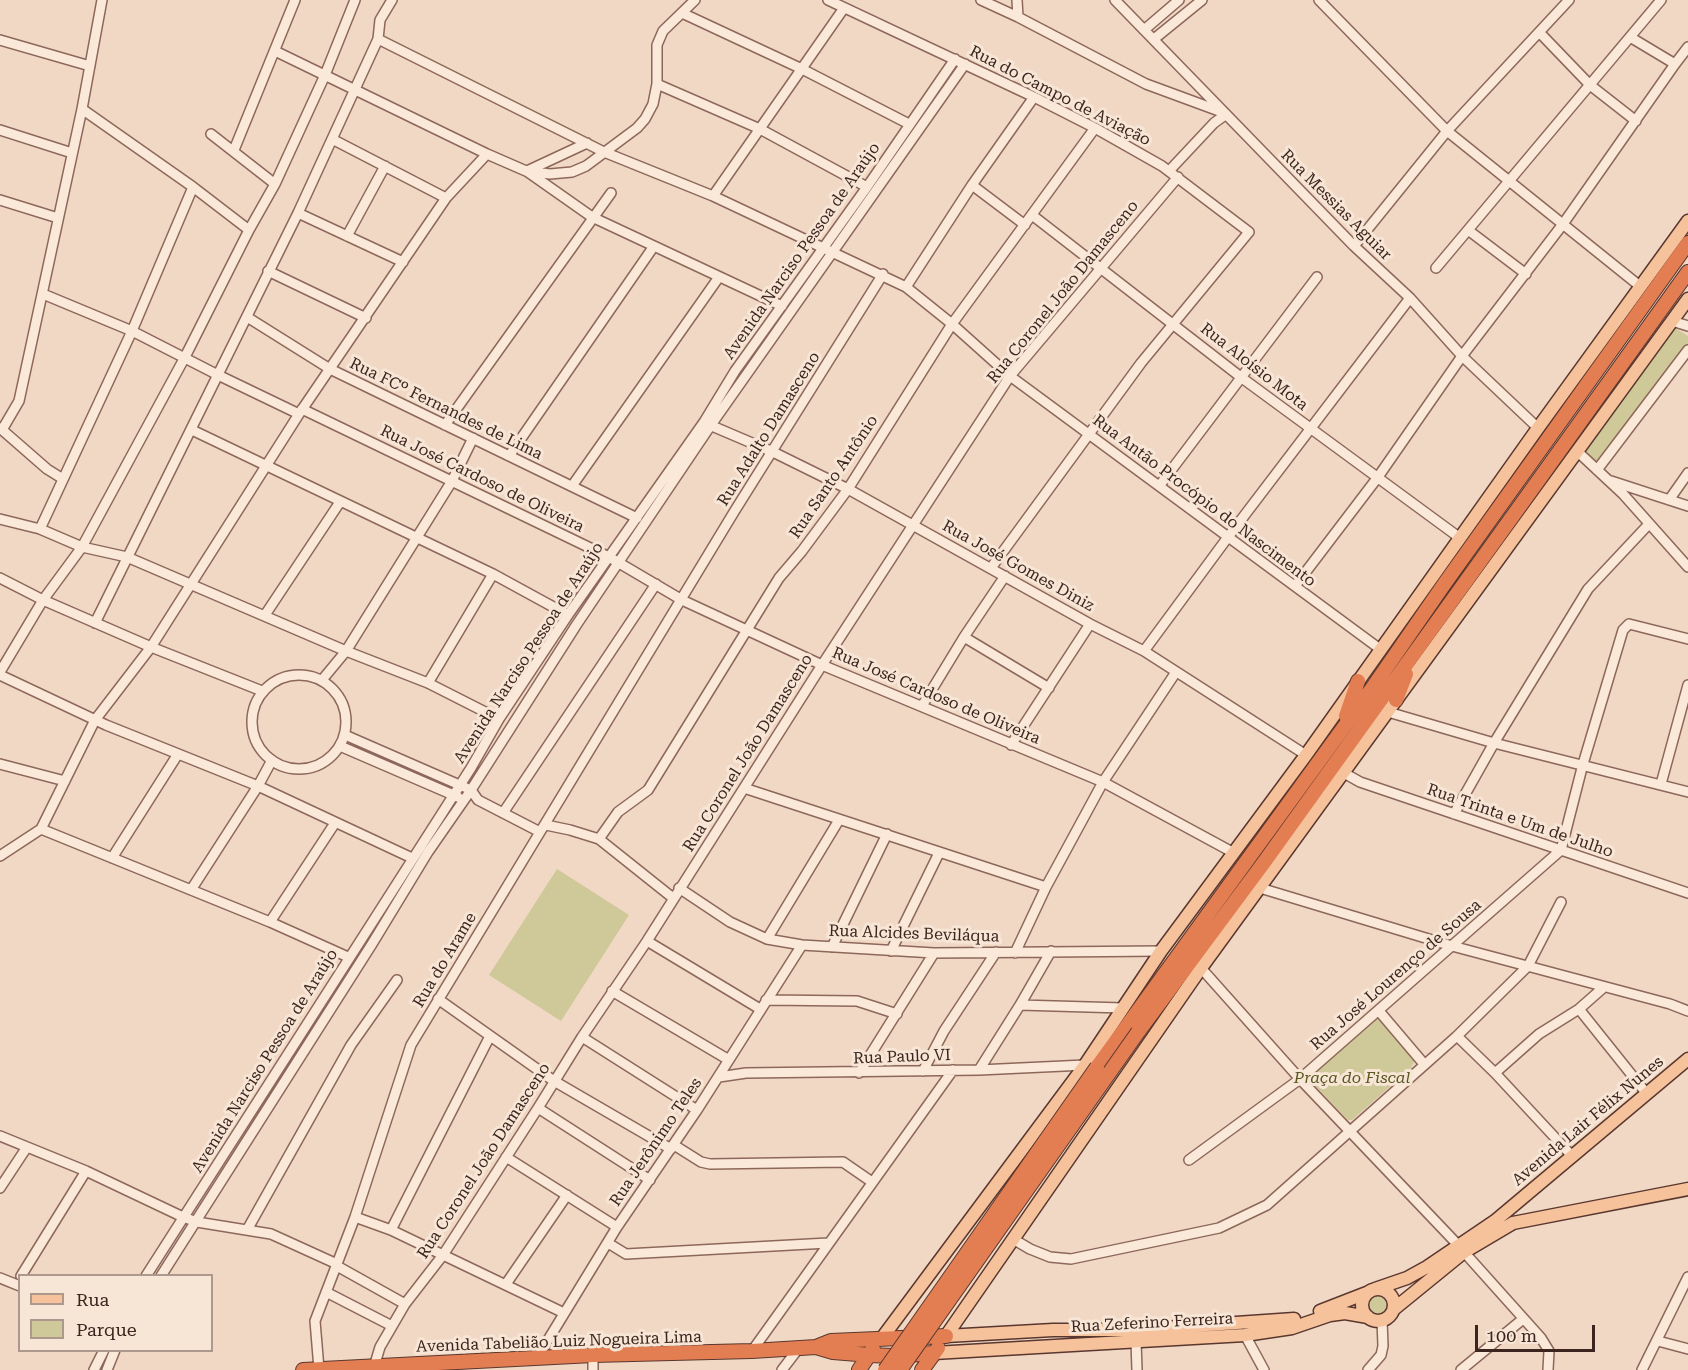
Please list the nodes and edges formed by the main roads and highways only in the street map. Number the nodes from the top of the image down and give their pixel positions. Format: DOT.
graph roads {
  1 [pos="1688,221"];
  2 [pos="1688,243"];
  3 [pos="1688,272"];
  4 [pos="1688,298"];
  5 [pos="1413,656"];
  6 [pos="1358,681"];
  7 [pos="1392,706"];
  8 [pos="1342,730"];
  9 [pos="1688,1059"];
  10 [pos="1091,1066"];
  11 [pos="1688,1189"];
  12 [pos="1509,1209"];
  13 [pos="1513,1223"];
  14 [pos="1462,1249"];
  15 [pos="1372,1291"];
  16 [pos="1394,1309"];
  17 [pos="1368,1317"];
  18 [pos="1053,1330"];
  19 [pos="946,1336"];
  20 [pos="882,1338"];
  21 [pos="1055,1345"];
  22 [pos="816,1347"];
  23 [pos="934,1353"];
  24 [pos="870,1355"];
  25 [pos="479,1365"];
  26 [pos="497,1365"];
  27 [pos="418,1367"];
  28 [pos="319,1369"];
  29 [pos="303,1370"];
  30 [pos="859,1370"];
  31 [pos="885,1370"];
  32 [pos="900,1370"];
  33 [pos="922,1370"];
  1 -- 6 [label="main road"];
  2 -- 8 [label="highway"];
  3 -- 5 [label="highway"];
  4 -- 7 [label="main road"];
  5 -- 7 [label="highway"];
  5 -- 32 [label="highway, bridge"];
  6 -- 8 [label="highway"];
  6 -- 10 [label="main road"];
  7 -- 19 [label="main road"];
  8 -- 10 [label="highway"];
  9 -- 12 [label="main road, Avenida Lair Félix Nunes"];
  10 -- 20 [label="main road"];
  10 -- 31 [label="highway, bridge"];
  11 -- 13 [label="main road, Rua Zeferino Ferreira"];
  12 -- 13 [label="main road"];
  12 -- 14 [label="main road, Rua Zeferino Ferreira"];
  13 -- 14 [label="main road, Rua Zeferino Ferreira"];
  14 -- 15 [label="main road, Rua Zeferino Ferreira"];
  14 -- 16 [label="main road, Rua Zeferino Ferreira"];
  15 -- 16 [label="main road"];
  15 -- 17 [label="main road"];
  15 -- 18 [label="main road, Rua Zeferino Ferreira"];
  16 -- 17 [label="main road"];
  17 -- 21 [label="main road, Rua Zeferino Ferreira"];
  18 -- 19 [label="main road, Rua Zeferino Ferreira"];
  18 -- 21 [label="main road"];
  19 -- 20 [label="highway, Avenida Tabelião Luiz Nogueira Lima"];
  19 -- 23 [label="highway"];
  20 -- 22 [label="highway, Avenida Tabelião Luiz Nogueira Lima"];
  20 -- 24 [label="highway"];
  21 -- 23 [label="main road, Rua Zeferino Ferreira"];
  22 -- 24 [label="highway, Avenida Tabelião Luiz Nogueira Lima"];
  22 -- 26 [label="highway, Avenida Tabelião Luiz Nogueira Lima"];
  23 -- 24 [label="highway, Avenida Tabelião Luiz Nogueira Lima"];
  23 -- 33 [label="highway"];
  24 -- 30 [label="highway"];
  25 -- 26 [label="highway, Avenida Tabelião Luiz Nogueira Lima"];
  25 -- 27 [label="highway, Avenida Tabelião Luiz Nogueira Lima"];
  27 -- 28 [label="highway, Avenida Tabelião Luiz Nogueira Lima"];
  28 -- 29 [label="highway, Avenida Tabelião Luiz Nogueira Lima"];
}
